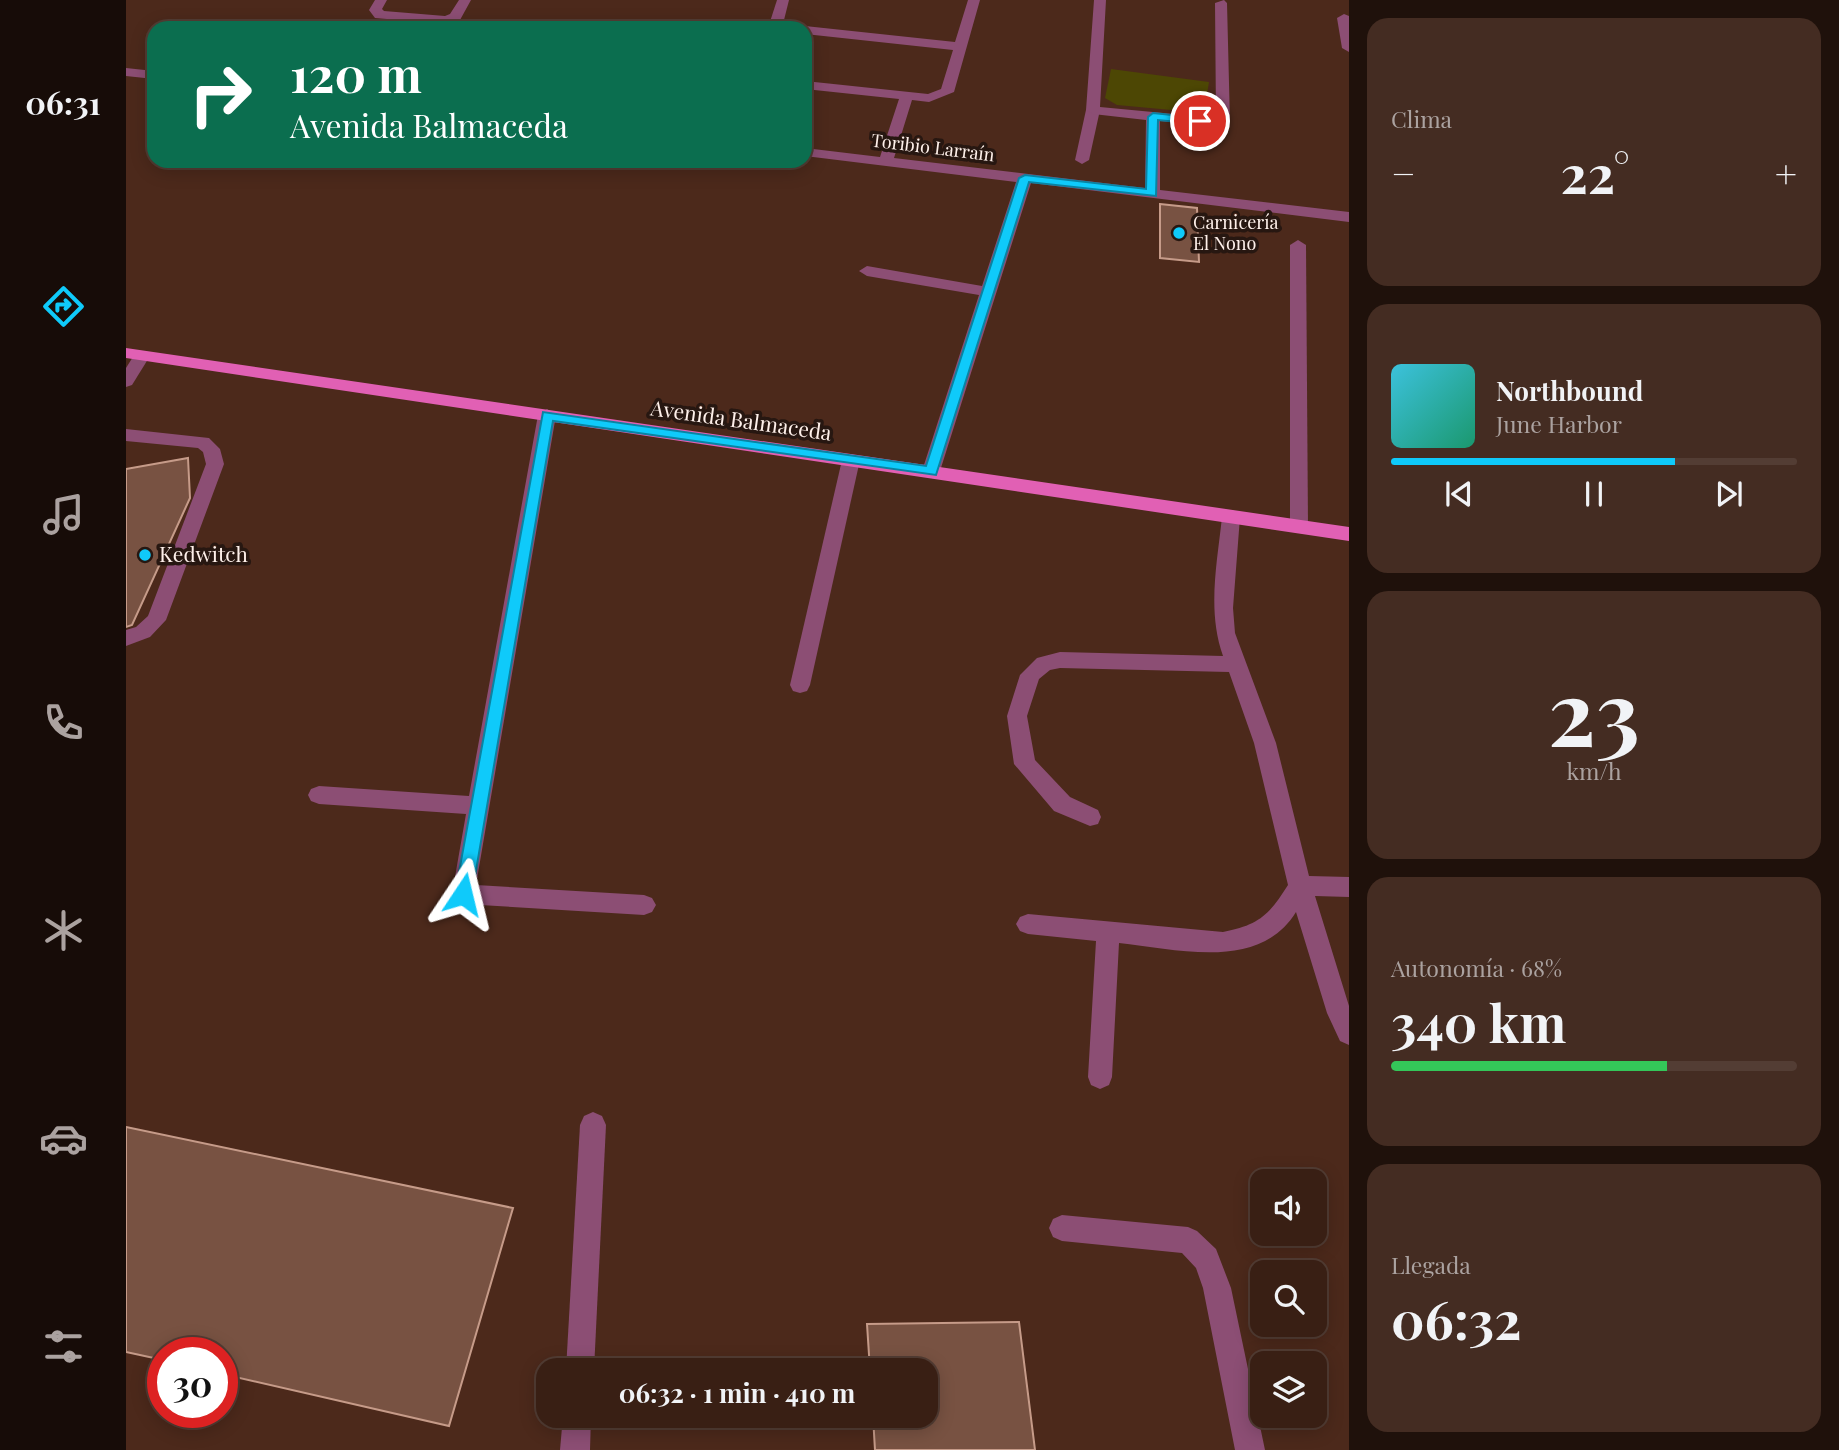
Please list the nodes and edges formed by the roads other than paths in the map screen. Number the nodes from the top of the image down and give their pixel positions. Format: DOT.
graph roads {
  1 [pos="381,0"];
  2 [pos="464,0"];
  3 [pos="783,0"];
  4 [pos="974,0"];
  5 [pos="1100,0"];
  6 [pos="1220,3"];
  7 [pos="1344,18"];
  8 [pos="413,21"];
  9 [pos="442,21"];
  10 [pos="778,21"];
  11 [pos="812,31"];
  12 [pos="961,47"];
  13 [pos="1349,48"];
  14 [pos="126,72"];
  15 [pos="147,74"];
  16 [pos="812,86"];
  17 [pos="907,95"];
  18 [pos="1093,110"];
  19 [pos="1153,117"];
  20 [pos="812,153"];
  21 [pos="1082,160"];
  22 [pos="885,162"];
  23 [pos="1025,178"];
  24 [pos="1152,193"];
  25 [pos="1349,217"];
  26 [pos="1298,245"];
  27 [pos="867,271"];
  28 [pos="988,292"];
  29 [pos="134,354"];
  30 [pos="126,382"];
  31 [pos="547,415"];
  32 [pos="126,435"];
  33 [pos="851,460"];
  34 [pos="931,471"];
  35 [pos="1231,517"];
  36 [pos="1299,527"];
  37 [pos="1349,534"];
  38 [pos="126,638"];
  39 [pos="1235,664"];
  40 [pos="800,685"];
  41 [pos="319,795"];
  42 [pos="479,806"];
  43 [pos="1090,817"];
  44 [pos="1300,886"];
  45 [pos="1349,887"];
  46 [pos="644,905"];
  47 [pos="1028,924"];
  48 [pos="1108,932"];
  49 [pos="1349,1033"];
  50 [pos="1100,1077"];
  51 [pos="593,1125"];
  52 [pos="1062,1228"];
  53 [pos="581,1358"];
  54 [pos="576,1428"];
  55 [pos="575,1450"];
  56 [pos="1250,1450"];
  1 -- 8 [label="street"];
  2 -- 9 [label="street"];
  3 -- 10 [label="street"];
  4 -- 12 [label="street"];
  5 -- 18 [label="street"];
  6 -- 19 [label="street"];
  7 -- 13 [label="street"];
  11 -- 12 [label="street"];
  12 -- 17 [label="street"];
  14 -- 15 [label="street"];
  16 -- 17 [label="street"];
  17 -- 22 [label="street"];
  18 -- 19 [label="street"];
  18 -- 21 [label="street"];
  19 -- 24 [label="street"];
  20 -- 22 [label="street, Toribio Larraín"];
  22 -- 23 [label="street, Toribio Larraín"];
  23 -- 24 [label="street, Toribio Larraín"];
  23 -- 28 [label="street"];
  24 -- 25 [label="street, Toribio Larraín"];
  26 -- 36 [label="street"];
  27 -- 28 [label="street"];
  28 -- 34 [label="street"];
  29 -- 30 [label="street"];
  29 -- 31 [label="main road, Avenida Balmaceda"];
  31 -- 33 [label="main road, Avenida Balmaceda"];
  31 -- 42 [label="street"];
  32 -- 38 [label="street"];
  33 -- 34 [label="main road, Avenida Balmaceda"];
  33 -- 40 [label="street"];
  34 -- 35 [label="main road, Avenida Balmaceda"];
  35 -- 36 [label="main road, Avenida Balmaceda"];
  35 -- 39 [label="street"];
  36 -- 37 [label="main road, Avenida Balmaceda"];
  39 -- 43 [label="street"];
  39 -- 44 [label="street"];
  41 -- 42 [label="street"];
  42 -- 46 [label="street"];
  44 -- 45 [label="street"];
  44 -- 48 [label="street"];
  44 -- 49 [label="street"];
  47 -- 48 [label="street"];
  48 -- 50 [label="street"];
  51 -- 53 [label="street"];
  52 -- 56 [label="street"];
  54 -- 55 [label="street"];
}
